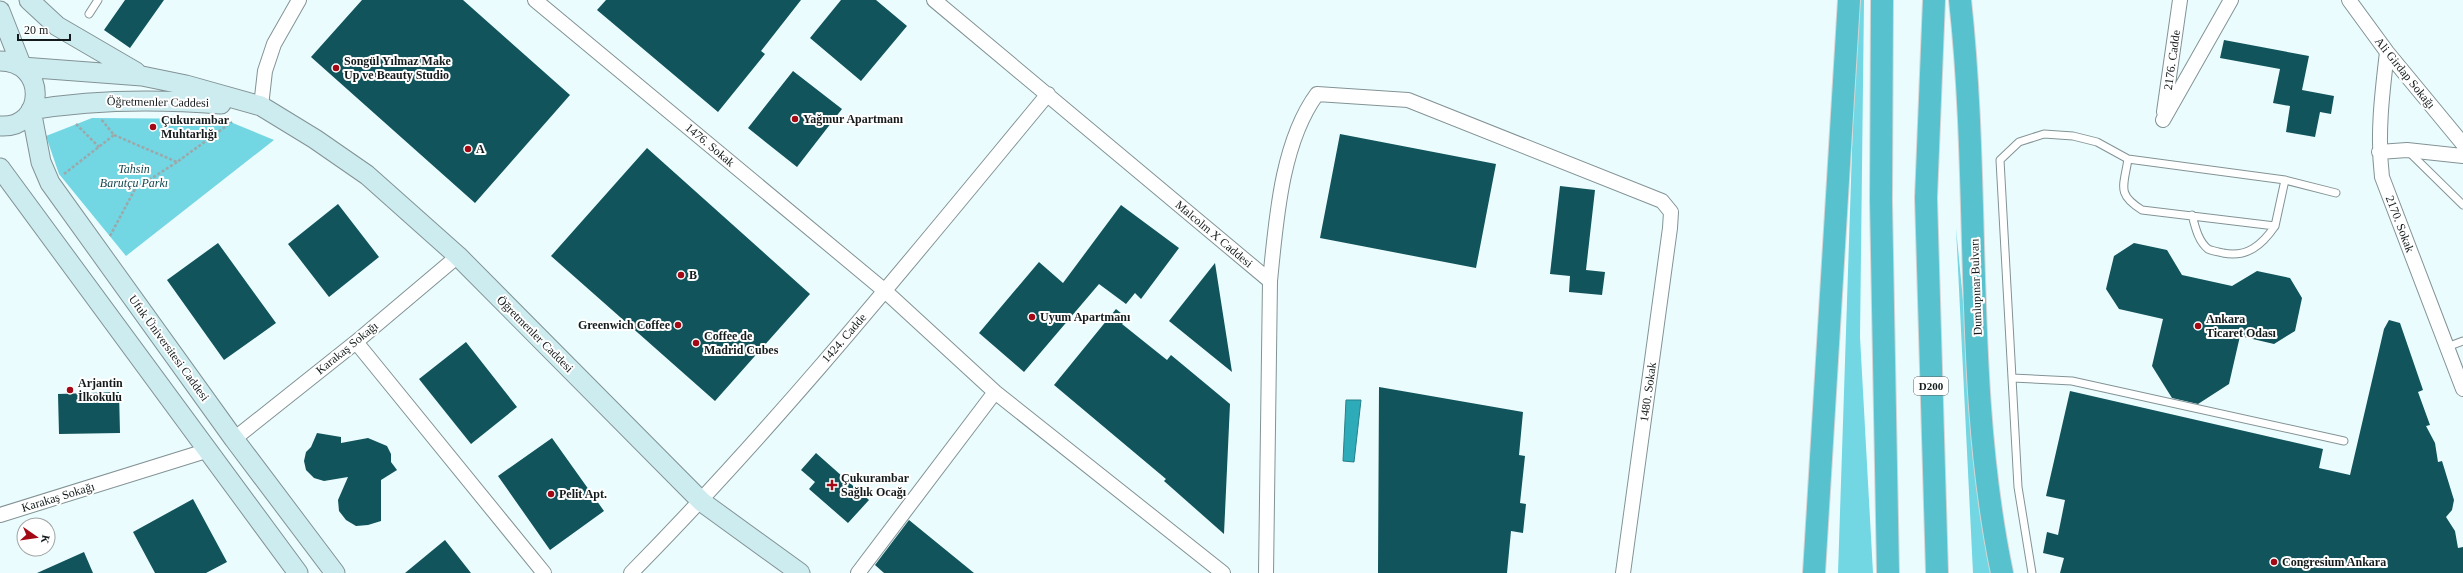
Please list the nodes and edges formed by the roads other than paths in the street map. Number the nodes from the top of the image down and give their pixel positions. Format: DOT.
graph roads {
  1 [pos="29,0"];
  2 [pos="98,0"];
  3 [pos="299,0"];
  4 [pos="535,0"];
  5 [pos="934,0"];
  6 [pos="1849,0"];
  7 [pos="1882,0"];
  8 [pos="1934,0"];
  9 [pos="1960,0"];
  10 [pos="2180,0"];
  11 [pos="2231,0"];
  12 [pos="2349,0"];
  13 [pos="0,11"];
  14 [pos="89,14"];
  15 [pos="2386,52"];
  16 [pos="0,61"];
  17 [pos="22,67"];
  18 [pos="142,76"];
  19 [pos="1048,94"];
  20 [pos="261,106"];
  21 [pos="31,110"];
  22 [pos="0,126"];
  23 [pos="2463,144"];
  24 [pos="2407,150"];
  25 [pos="2379,152"];
  26 [pos="2463,156"];
  27 [pos="2128,159"];
  28 [pos="0,168"];
  29 [pos="2286,180"];
  30 [pos="2336,193"];
  31 [pos="2463,205"];
  32 [pos="2192,215"];
  33 [pos="2275,226"];
  34 [pos="458,256"];
  35 [pos="1270,281"];
  36 [pos="885,291"];
  37 [pos="2463,341"];
  38 [pos="356,342"];
  39 [pos="2447,347"];
  40 [pos="2012,378"];
  41 [pos="2463,389"];
  42 [pos="995,392"];
  43 [pos="234,439"];
  44 [pos="2344,441"];
  45 [pos="209,450"];
  46 [pos="702,502"];
  47 [pos="0,515"];
  48 [pos="298,573"];
  49 [pos="335,573"];
  50 [pos="544,573"];
  51 [pos="631,573"];
  52 [pos="800,573"];
  53 [pos="858,573"];
  54 [pos="1223,573"];
  55 [pos="1266,573"];
  56 [pos="1623,573"];
  57 [pos="1814,573"];
  58 [pos="1888,573"];
  59 [pos="1938,573"];
  60 [pos="2002,573"];
  61 [pos="2032,573"];
  1 -- 18 [label="street, Öğretmenler Caddesi"];
  2 -- 14 [label="lane"];
  3 -- 20 [label="street"];
  4 -- 36 [label="street, 1476. Sokak"];
  5 -- 19 [label="street, Malcolm X Caddesi"];
  6 -- 57 [label="highway"];
  7 -- 58 [label="highway"];
  8 -- 59 [label="highway, D200"];
  9 -- 60 [label="highway, Dumlupınar Bulvarı"];
  10 -- 11 [label="street, 2176. Cadde"];
  12 -- 15 [label="street, Ali Girdap Sokağı"];
  13 -- 17 [label="street"];
  15 -- 23 [label="street, Ali Girdap Sokağı"];
  15 -- 25 [label="street, 2170. Sokak"];
  16 -- 17 [label="street, Öğretmenler Caddesi"];
  17 -- 18 [label="street, Öğretmenler Caddesi"];
  17 -- 21 [label="street"];
  18 -- 20 [label="street, Öğretmenler Caddesi"];
  19 -- 35 [label="street, Malcolm X Caddesi"];
  19 -- 36 [label="street, 1424. Cadde"];
  20 -- 21 [label="street, Öğretmenler Caddesi"];
  20 -- 34 [label="street, Öğretmenler Caddesi"];
  21 -- 22 [label="street"];
  21 -- 43 [label="street, Ufuk Üniversitesi Caddesi"];
  24 -- 25 [label="street"];
  24 -- 26 [label="street"];
  24 -- 31 [label="lane"];
  25 -- 39 [label="street, 2170. Sokak"];
  27 -- 29 [label="lane"];
  27 -- 32 [label="lane"];
  27 -- 40 [label="lane"];
  28 -- 45 [label="street"];
  29 -- 30 [label="lane"];
  29 -- 33 [label="lane"];
  32 -- 33 [label="lane"];
  32 -- 33 [label="lane"];
  34 -- 38 [label="street, Karakaş Sokağı"];
  34 -- 46 [label="street, Öğretmenler Caddesi"];
  35 -- 55 [label="street"];
  35 -- 56 [label="street, 1480. Sokak"];
  36 -- 42 [label="street, 1476. Sokak"];
  36 -- 46 [label="street, 1424. Cadde"];
  37 -- 39 [label="lane"];
  38 -- 43 [label="street, Karakaş Sokağı"];
  38 -- 50 [label="street"];
  39 -- 41 [label="street, 2170. Sokak"];
  40 -- 44 [label="lane"];
  40 -- 61 [label="lane"];
  42 -- 53 [label="street"];
  42 -- 54 [label="street, 1476. Sokak"];
  43 -- 49 [label="street, Ufuk Üniversitesi Caddesi"];
  45 -- 47 [label="street, Karakaş Sokağı"];
  45 -- 48 [label="street"];
  46 -- 51 [label="street, 1424. Cadde"];
  46 -- 52 [label="street, Öğretmenler Caddesi"];
}
